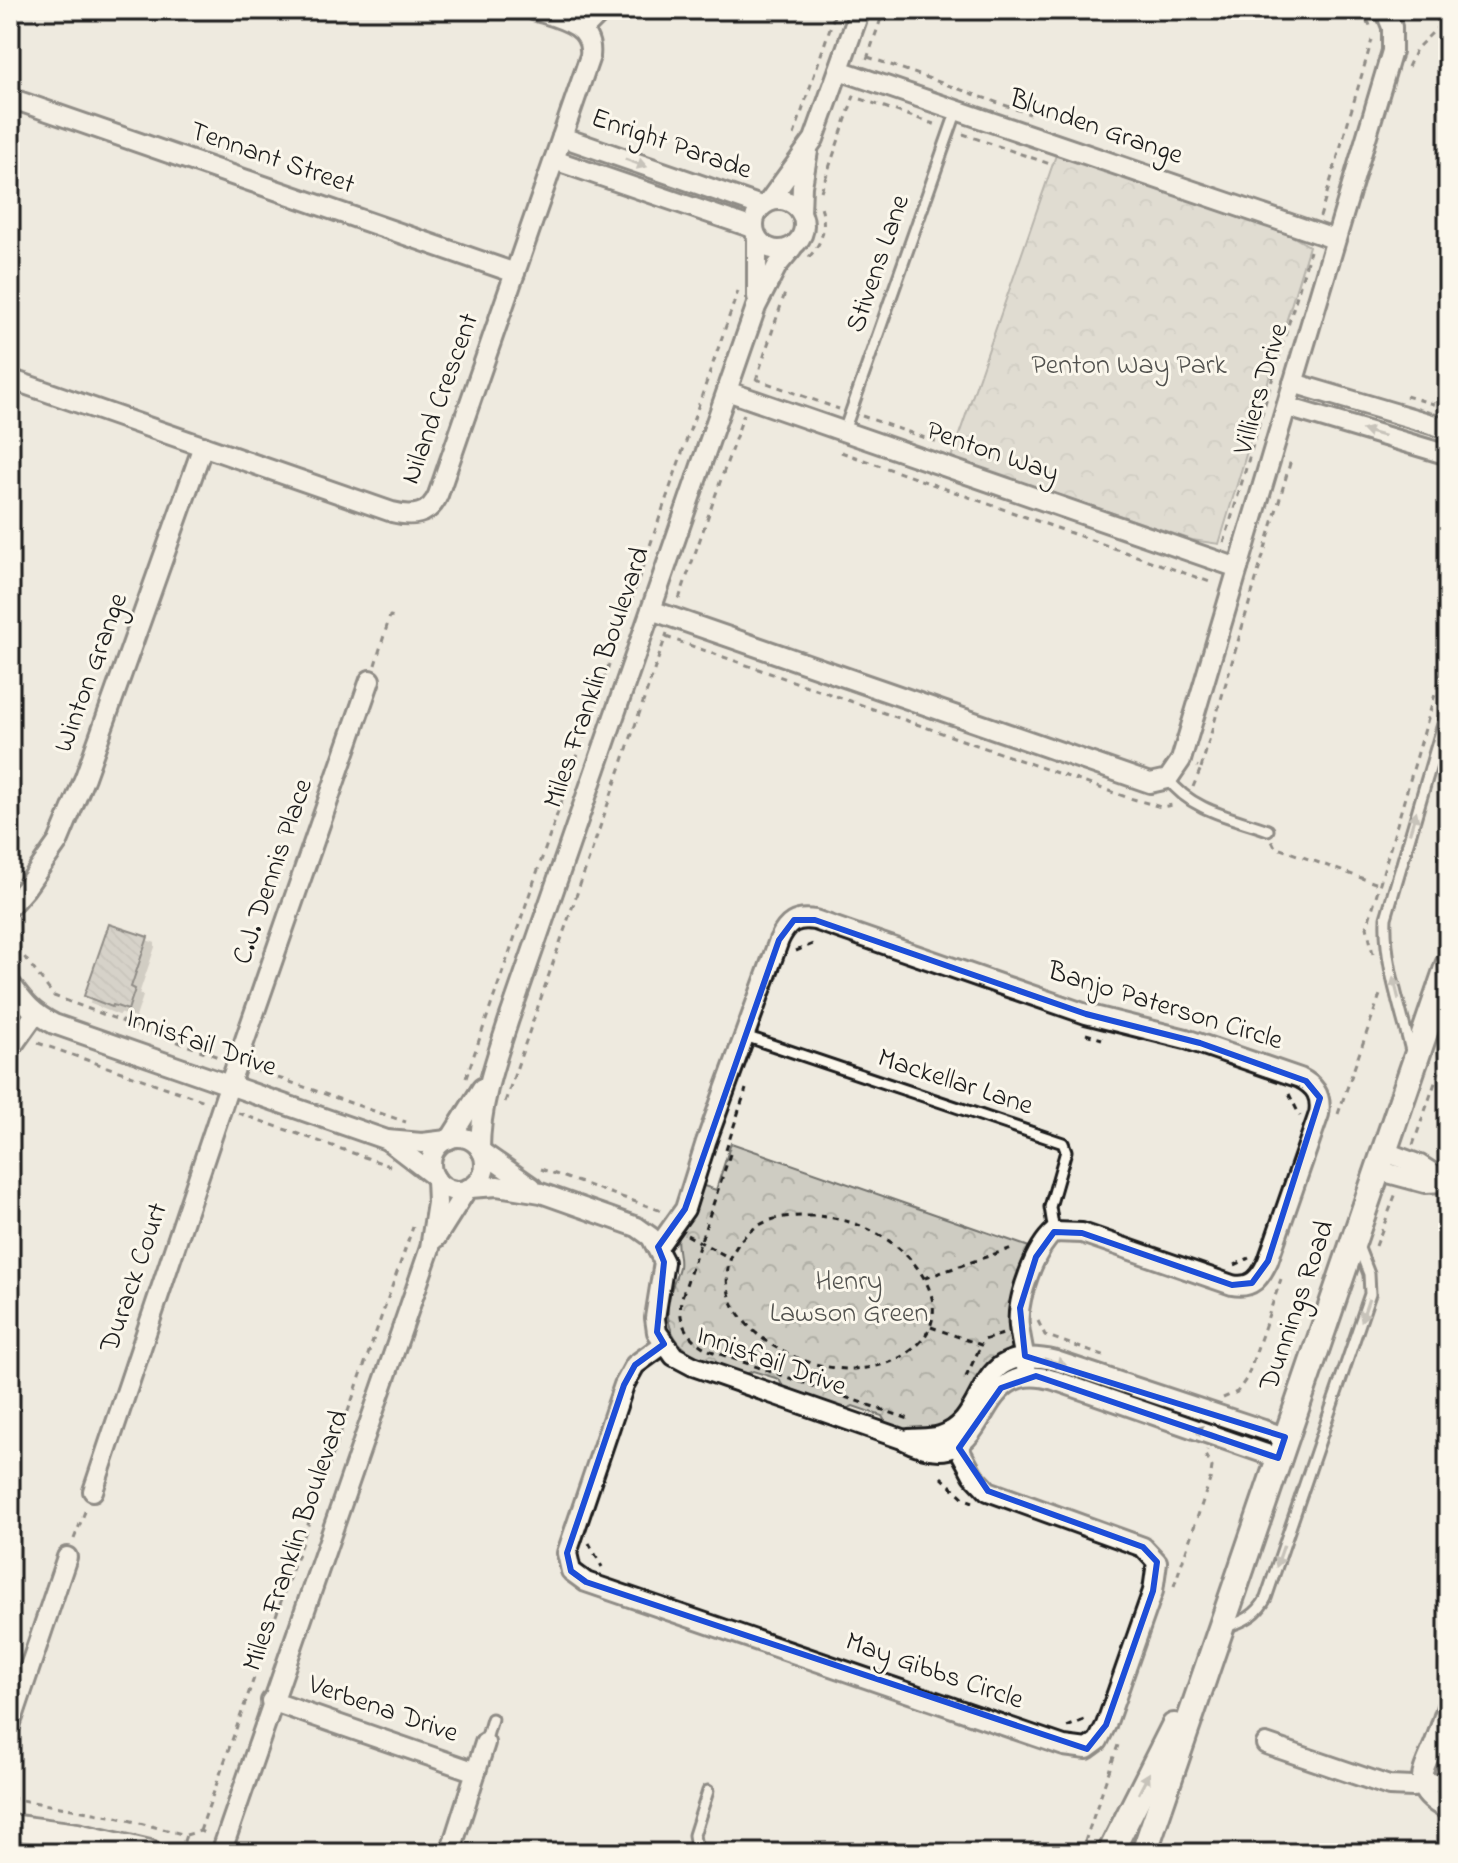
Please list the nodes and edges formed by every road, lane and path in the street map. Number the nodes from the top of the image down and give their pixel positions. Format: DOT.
graph roads {
  1 [pos="534,10"];
  2 [pos="603,10"];
  3 [pos="836,10"];
  4 [pos="860,10"];
  5 [pos="1332,10"];
  6 [pos="1385,10"];
  7 [pos="583,30"];
  8 [pos="839,70"];
  9 [pos="10,98"];
  10 [pos="957,110"];
  11 [pos="562,137"];
  12 [pos="790,145"];
  13 [pos="809,149"];
  14 [pos="554,160"];
  15 [pos="821,193"];
  16 [pos="765,204"];
  17 [pos="801,213"];
  18 [pos="755,233"];
  19 [pos="1316,233"];
  20 [pos="1334,239"];
  21 [pos="792,248"];
  22 [pos="805,262"];
  23 [pos="515,273"];
  24 [pos="739,280"];
  25 [pos="789,286"];
  26 [pos="756,307"];
  27 [pos="10,379"];
  28 [pos="1293,383"];
  29 [pos="727,391"];
  30 [pos="749,399"];
  31 [pos="1287,407"];
  32 [pos="1448,429"];
  33 [pos="844,432"];
  34 [pos="203,446"];
  35 [pos="831,448"];
  36 [pos="1448,455"];
  37 [pos="1291,461"];
  38 [pos="1219,561"];
  39 [pos="1238,568"];
  40 [pos="1209,596"];
  41 [pos="651,610"];
  42 [pos="397,617"];
  43 [pos="673,618"];
  44 [pos="370,680"];
  45 [pos="1448,707"];
  46 [pos="1201,768"];
  47 [pos="1168,779"];
  48 [pos="1268,830"];
  49 [pos="1379,884"];
  50 [pos="10,906"];
  51 [pos="10,938"];
  52 [pos="831,946"];
  53 [pos="795,951"];
  54 [pos="1448,965"];
  55 [pos="10,983"];
  56 [pos="35,1014"];
  57 [pos="1075,1031"];
  58 [pos="745,1036"];
  59 [pos="1105,1039"];
  60 [pos="10,1049"];
  61 [pos="237,1064"];
  62 [pos="1414,1064"];
  63 [pos="493,1068"];
  64 [pos="230,1083"];
  65 [pos="749,1083"];
  66 [pos="462,1086"];
  67 [pos="1289,1094"];
  68 [pos="505,1102"];
  69 [pos="1316,1124"];
  70 [pos="387,1140"];
  71 [pos="448,1140"];
  72 [pos="422,1143"];
  73 [pos="481,1150"];
  74 [pos="1380,1161"];
  75 [pos="535,1167"];
  76 [pos="435,1178"];
  77 [pos="1446,1182"];
  78 [pos="469,1189"];
  79 [pos="541,1193"];
  80 [pos="418,1214"];
  81 [pos="678,1222"];
  82 [pos="1054,1232"];
  83 [pos="1355,1236"];
  84 [pos="699,1243"];
  85 [pos="658,1247"];
  86 [pos="430,1248"];
  87 [pos="1012,1248"];
  88 [pos="1251,1257"];
  89 [pos="730,1258"];
  90 [pos="1228,1269"];
  91 [pos="924,1279"];
  92 [pos="664,1344"];
  93 [pos="981,1345"];
  94 [pos="1025,1357"];
  95 [pos="1027,1376"];
  96 [pos="965,1379"];
  97 [pos="915,1420"];
  98 [pos="954,1439"];
  99 [pos="1281,1447"];
  100 [pos="93,1491"];
  101 [pos="589,1543"];
  102 [pos="67,1557"];
  103 [pos="616,1572"];
  104 [pos="1219,1630"];
  105 [pos="1205,1668"];
  106 [pos="271,1701"];
  107 [pos="1448,1704"];
  108 [pos="1091,1717"];
  109 [pos="492,1719"];
  110 [pos="10,1726"];
  111 [pos="1068,1728"];
  112 [pos="485,1743"];
  113 [pos="1266,1744"];
  114 [pos="476,1772"];
  115 [pos="1427,1784"];
  116 [pos="708,1791"];
  117 [pos="10,1798"];
  118 [pos="1448,1799"];
  119 [pos="1448,1810"];
  120 [pos="10,1827"];
  121 [pos="200,1831"];
  122 [pos="186,1835"];
  123 [pos="222,1848"];
  124 [pos="150,1853"];
  125 [pos="180,1853"];
  126 [pos="450,1853"];
  127 [pos="697,1853"];
  128 [pos="1110,1853"];
  129 [pos="1144,1853"];
  1 -- 7 [label="street"];
  2 -- 7 [label="street"];
  3 -- 12 [label="path"];
  4 -- 8 [label="street"];
  5 -- 19 [label="path"];
  6 -- 20 [label="street, Villiers Drive"];
  7 -- 11 [label="street, Niland Crescent"];
  8 -- 10 [label="street, Blunden Grange"];
  8 -- 13 [label="street"];
  9 -- 23 [label="street, Tennant Street"];
  10 -- 19 [label="street, Blunden Grange"];
  10 -- 33 [label="lane, Stivens Lane"];
  11 -- 14 [label="street, Niland Crescent"];
  11 -- 16 [label="street, Enright Parade, one-way"];
  13 -- 16 [label="street"];
  13 -- 17 [label="street"];
  14 -- 18 [label="street, Enright Parade"];
  14 -- 23 [label="street, Niland Crescent"];
  15 -- 22 [label="path"];
  16 -- 17 [label="street"];
  16 -- 18 [label="street"];
  17 -- 21 [label="street"];
  18 -- 21 [label="street"];
  18 -- 26 [label="street, Miles Franklin Boulevard"];
  19 -- 20 [label="street, Blunden Grange"];
  19 -- 38 [label="path"];
  20 -- 28 [label="street, Villiers Drive"];
  21 -- 26 [label="street, Miles Franklin Boulevard"];
  23 -- 34 [label="street, Niland Crescent"];
  24 -- 66 [label="path"];
  25 -- 30 [label="path"];
  26 -- 29 [label="street, Miles Franklin Boulevard"];
  27 -- 34 [label="street, Niland Crescent"];
  28 -- 31 [label="street, Villiers Drive"];
  28 -- 32 [label="street"];
  29 -- 30 [label="street, Penton Way"];
  29 -- 41 [label="street, Miles Franklin Boulevard"];
  30 -- 33 [label="street, Penton Way"];
  30 -- 43 [label="path"];
  36 -- 31 [label="street, one-way"];
  31 -- 39 [label="street, Villiers Drive"];
  33 -- 38 [label="street, Penton Way"];
  34 -- 50 [label="street, Winton Grange"];
  35 -- 40 [label="path"];
  37 -- 46 [label="path"];
  38 -- 39 [label="street, Penton Way"];
  39 -- 47 [label="street, Villiers Drive"];
  41 -- 43 [label="street"];
  41 -- 63 [label="street, Miles Franklin Boulevard"];
  42 -- 44 [label="path"];
  43 -- 47 [label="street"];
  43 -- 68 [label="path"];
  44 -- 61 [label="street, C.J. Dennis Place"];
  62 -- 45 [label="lane, one-way"];
  47 -- 48 [label="lane"];
  48 -- 49 [label="path"];
  51 -- 61 [label="path"];
  52 -- 53 [label="path"];
  54 -- 62 [label="street, Dunnings Road"];
  55 -- 56 [label="street, Innisfail Drive"];
  56 -- 60 [label="street"];
  56 -- 64 [label="street, Innisfail Drive"];
  57 -- 59 [label="path"];
  58 -- 69 [label="street, Banjo Paterson Circle"];
  58 -- 81 [label="street, Banjo Paterson Circle"];
  58 -- 82 [label="lane, Mackellar Lane"];
  61 -- 64 [label="street, C.J. Dennis Place"];
  61 -- 72 [label="path"];
  62 -- 74 [label="street, Dunnings Road"];
  63 -- 71 [label="street, Miles Franklin Boulevard"];
  63 -- 73 [label="street, Miles Franklin Boulevard"];
  64 -- 70 [label="street, Innisfail Drive"];
  64 -- 100 [label="street, Durack Court"];
  65 -- 84 [label="path"];
  67 -- 69 [label="path"];
  69 -- 82 [label="street, Banjo Paterson Circle"];
  70 -- 72 [label="street, Innisfail Drive"];
  70 -- 76 [label="street, Innisfail Drive"];
  71 -- 72 [label="street, Innisfail Drive"];
  71 -- 73 [label="street"];
  71 -- 76 [label="street"];
  73 -- 78 [label="street"];
  73 -- 79 [label="street"];
  74 -- 77 [label="street"];
  74 -- 83 [label="street, Dunnings Road"];
  75 -- 81 [label="path"];
  76 -- 78 [label="street"];
  76 -- 86 [label="street, Miles Franklin Boulevard"];
  78 -- 79 [label="street"];
  78 -- 86 [label="street, Miles Franklin Boulevard"];
  79 -- 85 [label="street"];
  80 -- 121 [label="path"];
  81 -- 84 [label="path"];
  81 -- 85 [label="street, Banjo Paterson Circle"];
  82 -- 94 [label="street"];
  83 -- 99 [label="street, Dunnings Road"];
  83 -- 104 [label="lane, one-way"];
  84 -- 89 [label="path"];
  84 -- 97 [label="path"];
  85 -- 92 [label="street, Innisfail Drive"];
  86 -- 106 [label="street, Miles Franklin Boulevard"];
  87 -- 91 [label="path"];
  88 -- 90 [label="path"];
  89 -- 91 [label="path"];
  89 -- 91 [label="path"];
  92 -- 98 [label="street, Innisfail Drive"];
  92 -- 98 [label="street, May Gibbs Circle"];
  93 -- 96 [label="path"];
  94 -- 95 [label="street"];
  94 -- 98 [label="street"];
  94 -- 99 [label="street, one-way"];
  95 -- 98 [label="street"];
  99 -- 95 [label="street, one-way"];
  99 -- 104 [label="street, Dunnings Road"];
  100 -- 102 [label="path"];
  101 -- 103 [label="path"];
  102 -- 110 [label="street"];
  104 -- 105 [label="street, Dunnings Road"];
  128 -- 105 [label="street, Dunnings Road, one-way"];
  105 -- 129 [label="street, Dunnings Road"];
  106 -- 114 [label="street, Verbena Drive"];
  106 -- 123 [label="street, Miles Franklin Boulevard"];
  107 -- 115 [label="street"];
  108 -- 111 [label="path"];
  109 -- 112 [label="lane, Verbena Drive"];
  112 -- 114 [label="street, Verbena Drive"];
  113 -- 115 [label="street"];
  114 -- 126 [label="street, Verbena Drive"];
  115 -- 118 [label="street"];
  115 -- 119 [label="street"];
  116 -- 127 [label="lane"];
  117 -- 122 [label="path"];
  120 -- 124 [label="street"];
  121 -- 122 [label="path"];
  121 -- 123 [label="path"];
  122 -- 125 [label="path"];
}
